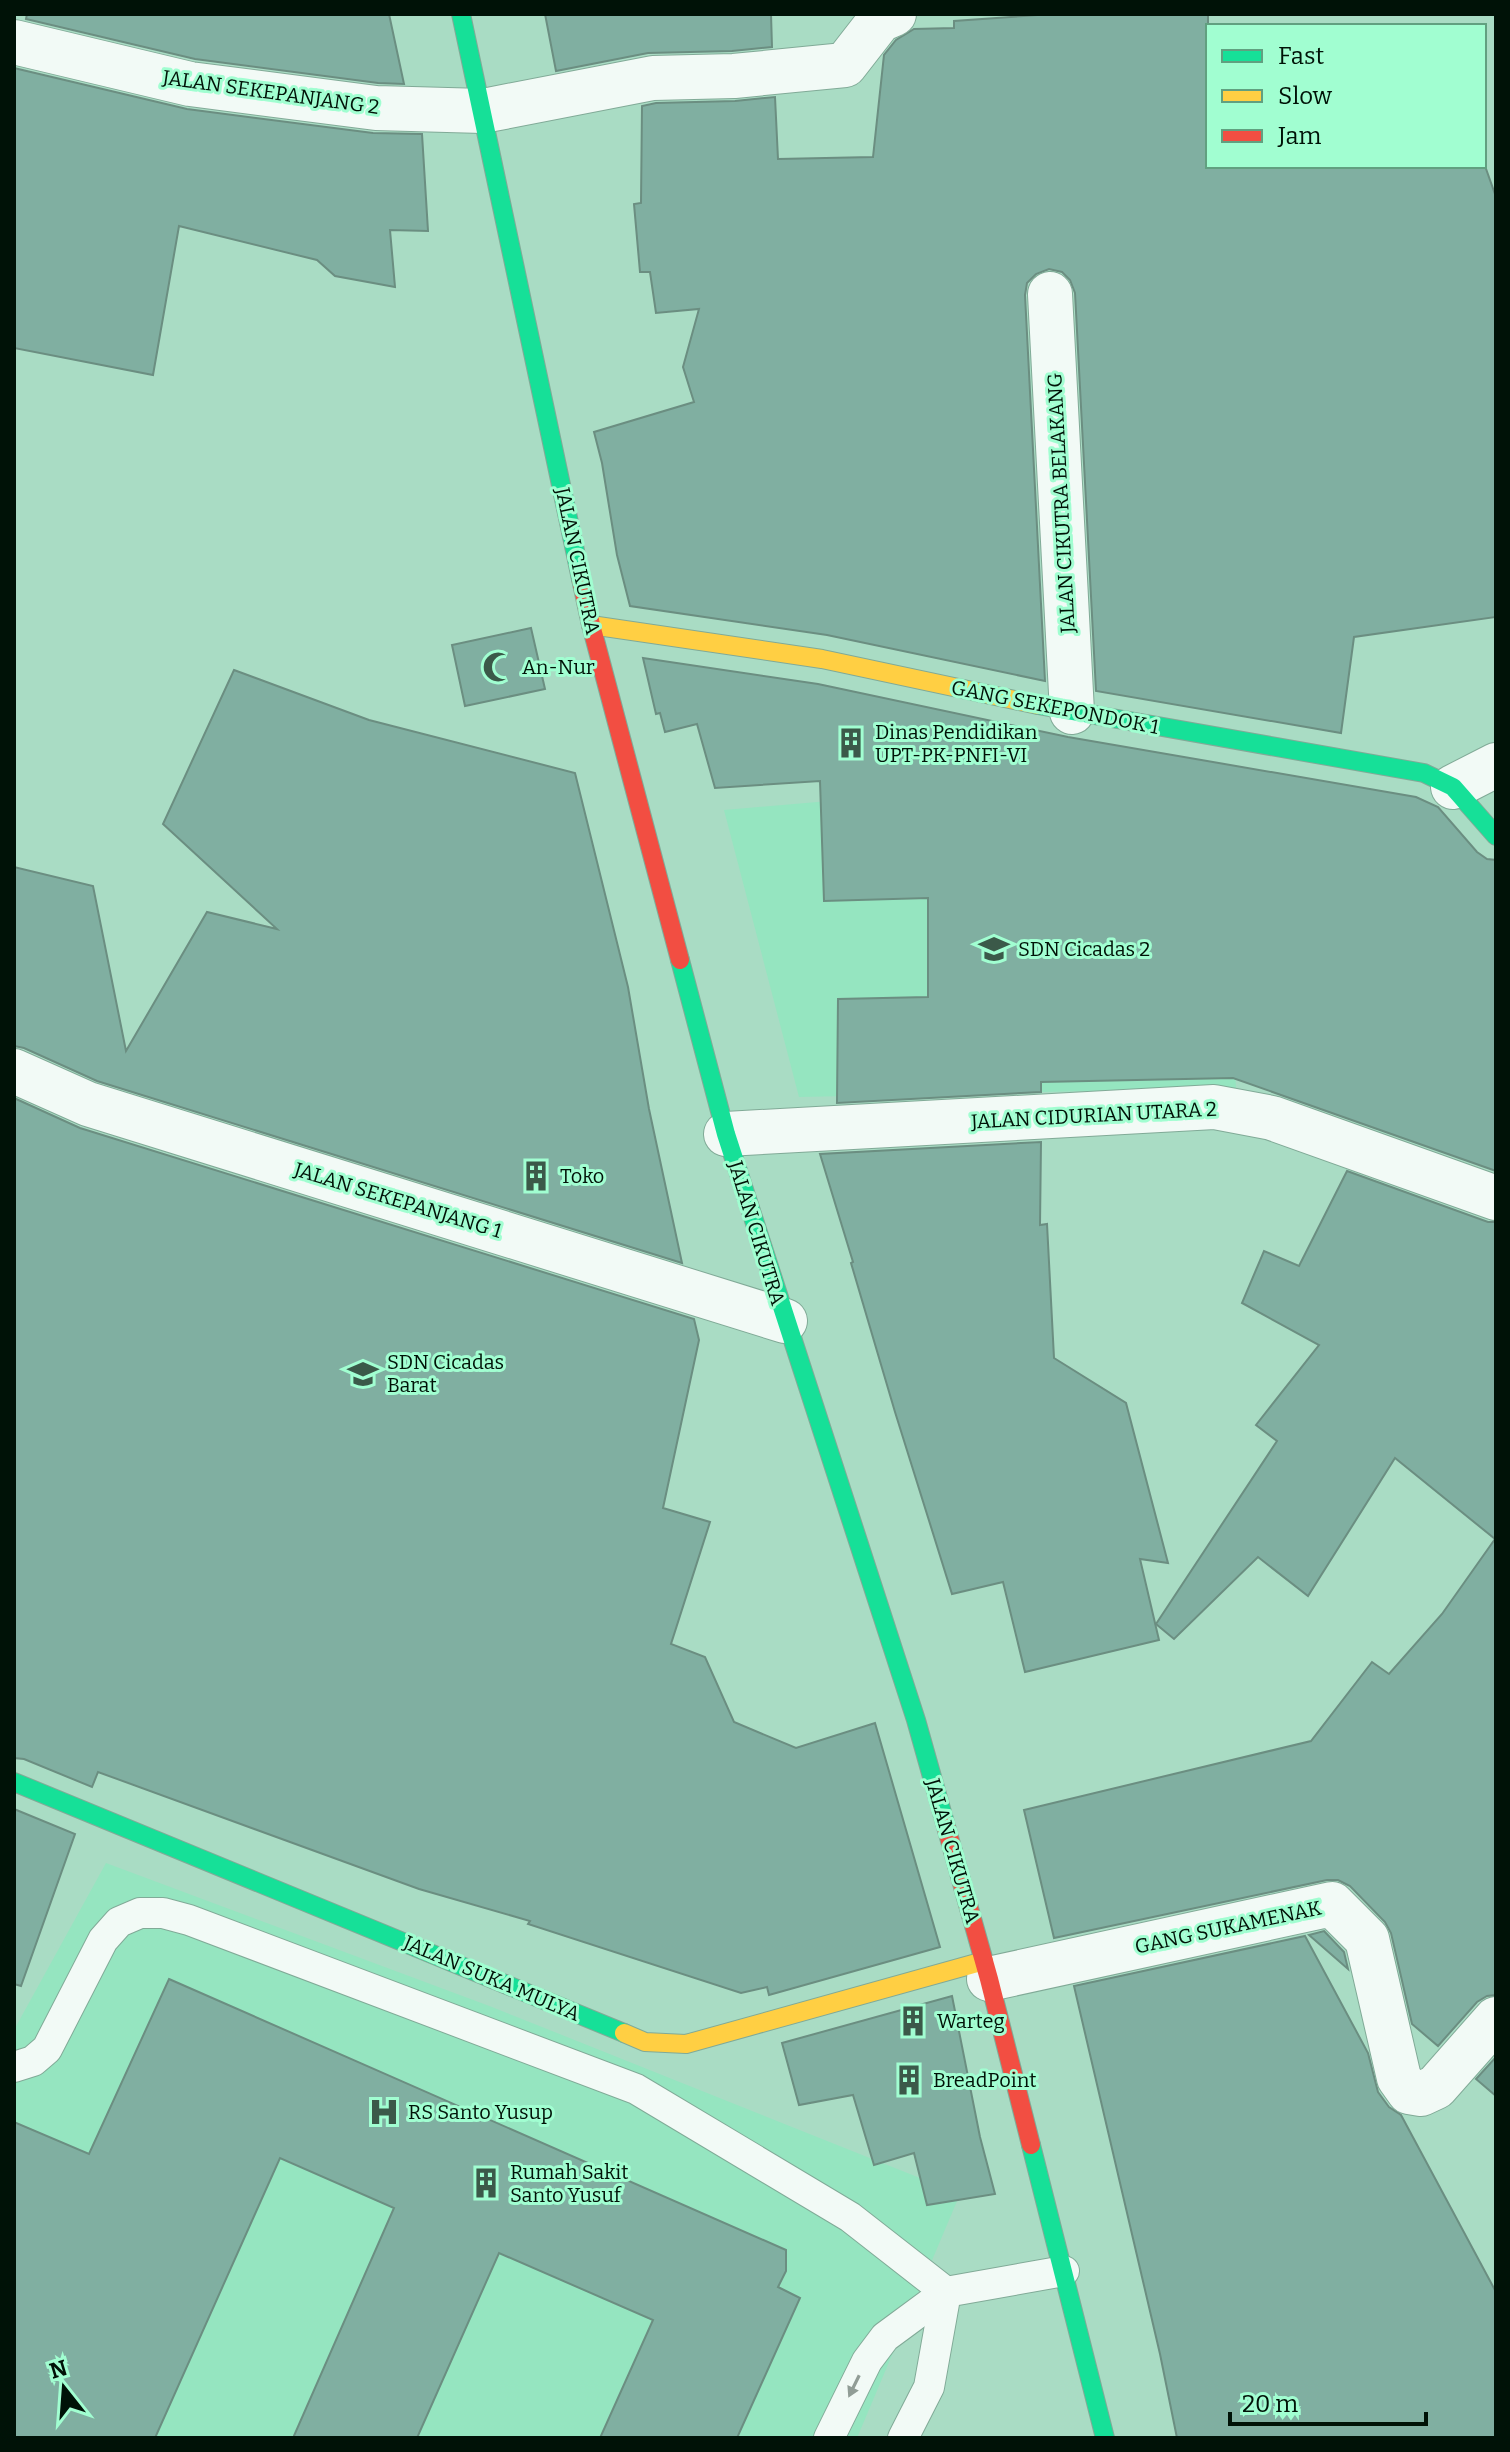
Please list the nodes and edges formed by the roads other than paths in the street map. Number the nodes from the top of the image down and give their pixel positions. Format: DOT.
graph roads {
  1 [pos="461,14"];
  2 [pos="894,14"];
  3 [pos="14,42"];
  4 [pos="483,111"];
  5 [pos="1050,294"];
  6 [pos="591,625"];
  7 [pos="1072,712"];
  8 [pos="1496,765"];
  9 [pos="1453,787"];
  10 [pos="1496,836"];
  11 [pos="14,1071"];
  12 [pos="726,1134"];
  13 [pos="1496,1198"];
  14 [pos="785,1321"];
  15 [pos="14,1782"];
  16 [pos="986,1970"];
  17 [pos="1496,2019"];
  18 [pos="14,2067"];
  19 [pos="1064,2271"];
  20 [pos="946,2292"];
  21 [pos="829,2438"];
  22 [pos="903,2438"];
  23 [pos="1105,2438"];
  1 -- 4 [label="main road, JALAN CIKUTRA"];
  2 -- 4 [label="street, JALAN SEKEPANJANG 2"];
  3 -- 4 [label="street, JALAN SEKEPANJANG 2"];
  4 -- 6 [label="main road, JALAN CIKUTRA"];
  5 -- 7 [label="street, JALAN CIKUTRA BELAKANG"];
  6 -- 7 [label="main road, GANG SEKEPONDOK 1"];
  6 -- 12 [label="main road, JALAN CIKUTRA"];
  7 -- 9 [label="main road, GANG SEKEPONDOK 1"];
  8 -- 9 [label="street"];
  9 -- 10 [label="main road, GANG SEKEPONDOK 1"];
  11 -- 14 [label="street, JALAN SEKEPANJANG 1"];
  12 -- 13 [label="street, JALAN CIDURIAN UTARA 2"];
  12 -- 14 [label="main road, JALAN CIKUTRA"];
  14 -- 16 [label="main road, JALAN CIKUTRA"];
  15 -- 16 [label="main road, JALAN SUKA MULYA"];
  16 -- 17 [label="street, GANG SUKAMENAK"];
  16 -- 19 [label="main road, JALAN CIKUTRA"];
  18 -- 20 [label="lane"];
  19 -- 20 [label="lane"];
  19 -- 23 [label="main road, JALAN CIKUTRA"];
  20 -- 21 [label="lane, one-way"];
  20 -- 22 [label="lane"];
}
